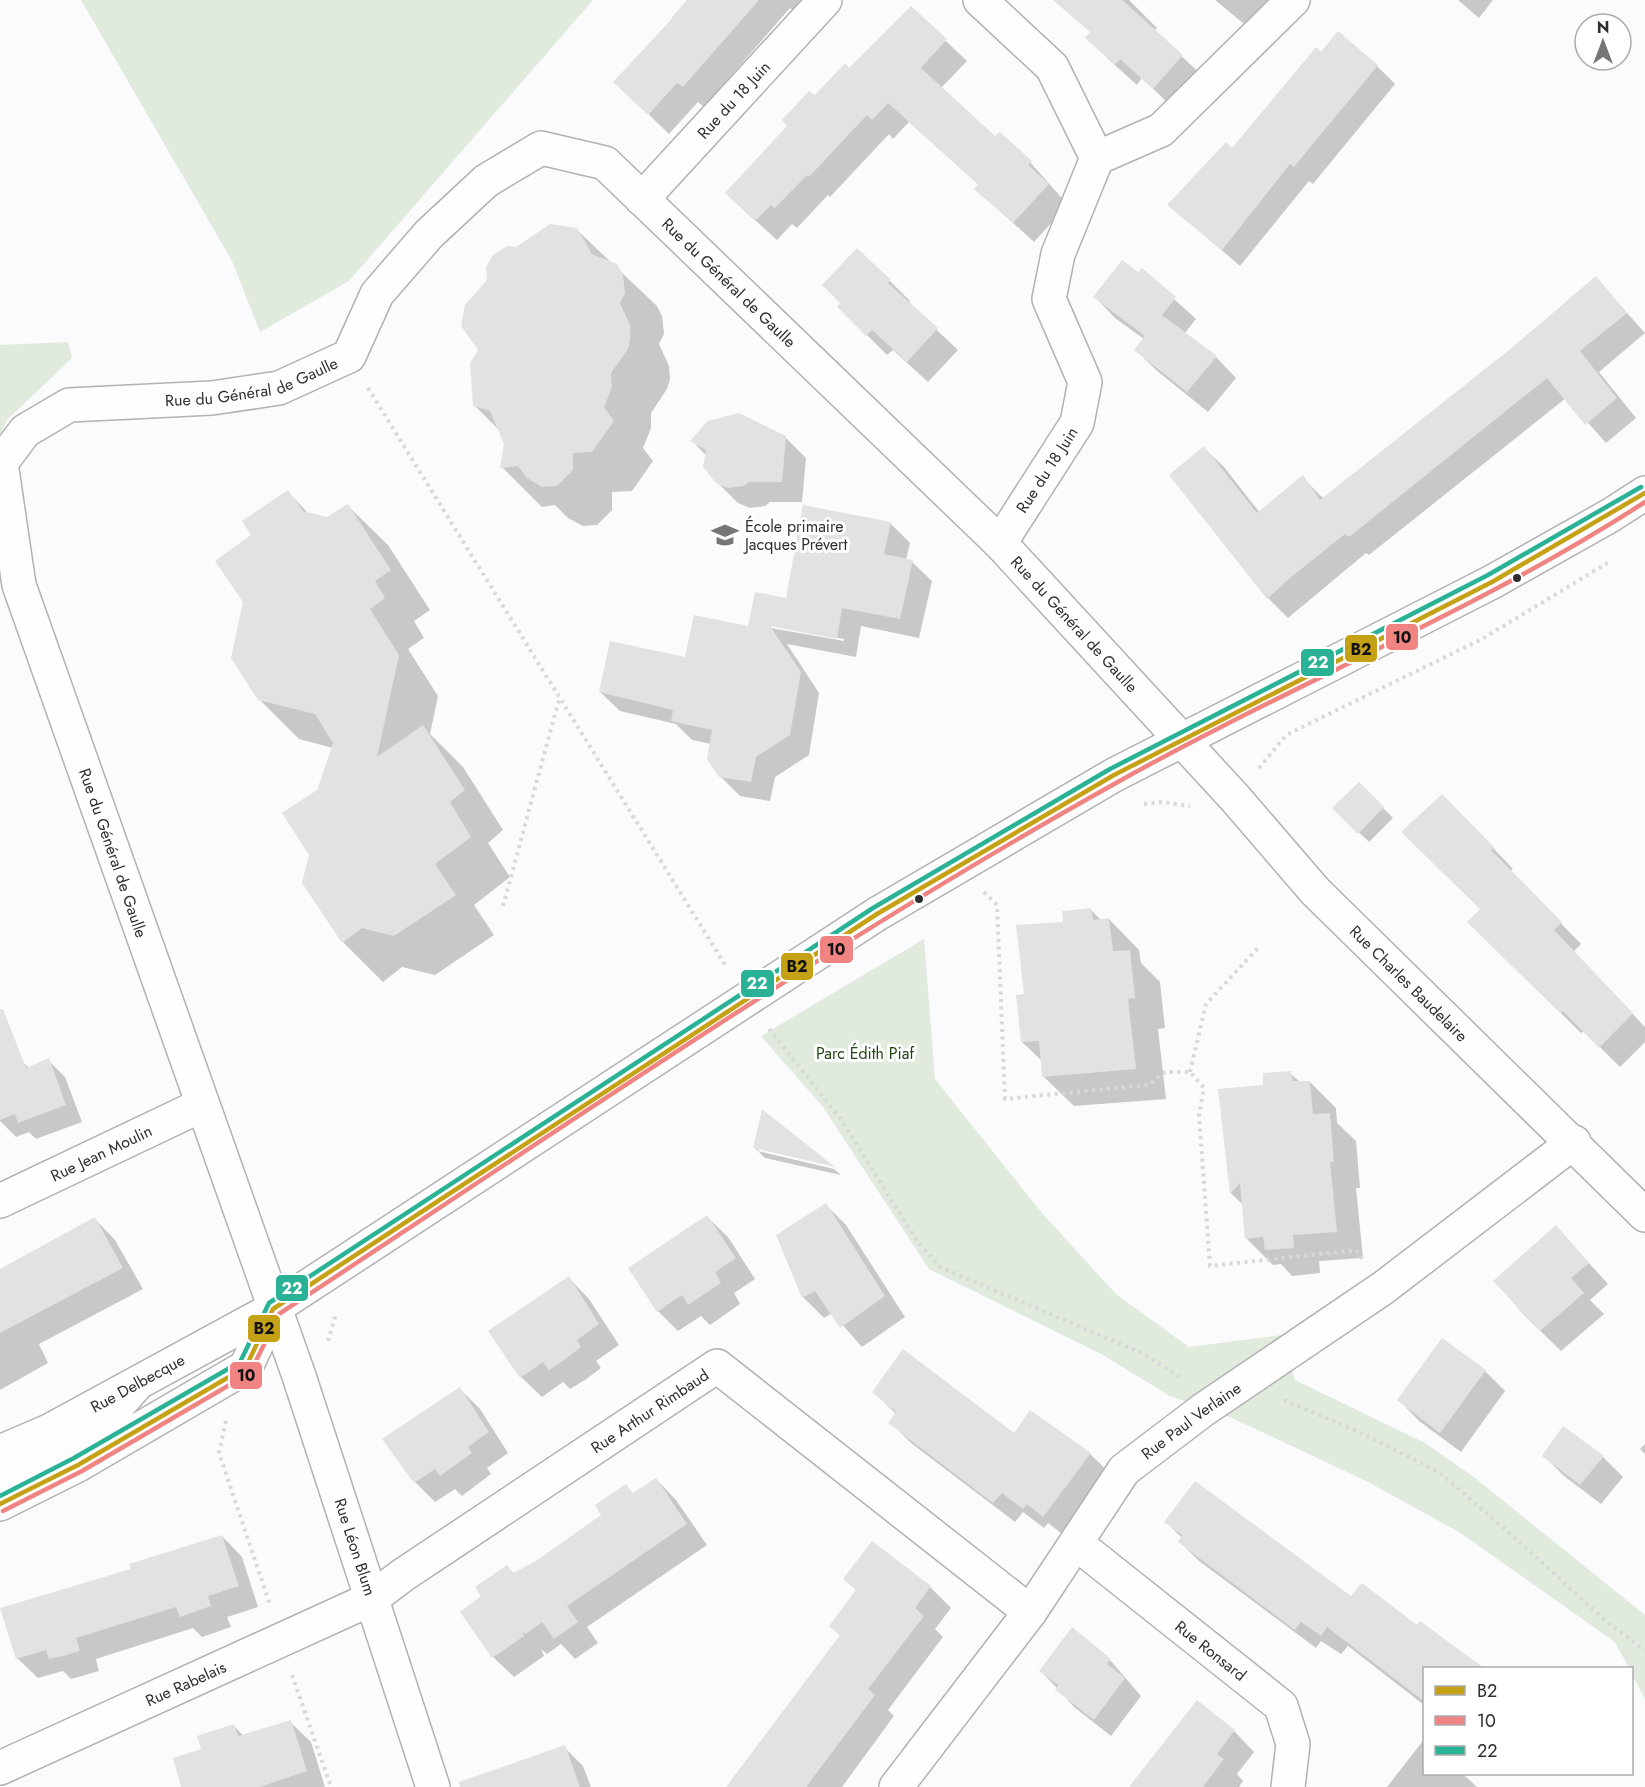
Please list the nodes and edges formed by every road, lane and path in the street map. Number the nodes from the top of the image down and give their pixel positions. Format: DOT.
graph roads {
  1 [pos="825,0"];
  2 [pos="980,0"];
  3 [pos="1293,0"];
  4 [pos="1097,158"];
  5 [pos="642,199"];
  6 [pos="349,356"];
  7 [pos="1645,493"];
  8 [pos="1000,543"];
  9 [pos="1612,561"];
  10 [pos="9,588"];
  11 [pos="560,696"];
  12 [pos="1183,742"];
  13 [pos="1235,798"];
  14 [pos="1140,805"];
  15 [pos="978,885"];
  16 [pos="504,906"];
  17 [pos="1258,948"];
  18 [pos="746,999"];
  19 [pos="1190,1072"];
  20 [pos="202,1105"];
  21 [pos="1574,1142"];
  22 [pos="0,1201"];
  23 [pos="1645,1215"];
  24 [pos="1383,1288"];
  25 [pos="339,1306"];
  26 [pos="273,1309"];
  27 [pos="149,1376"];
  28 [pos="299,1376"];
  29 [pos="1188,1382"];
  30 [pos="216,1386"];
  31 [pos="1275,1396"];
  32 [pos="0,1452"];
  33 [pos="0,1481"];
  34 [pos="0,1504"];
  35 [pos="1077,1544"];
  36 [pos="371,1599"];
  37 [pos="1030,1612"];
  38 [pos="282,1640"];
  39 [pos="1645,1650"];
  40 [pos="0,1768"];
  41 [pos="331,1787"];
  42 [pos="433,1787"];
  43 [pos="896,1787"];
  44 [pos="1288,1787"];
  1 -- 5 [label="street, Rue du 18 Juin"];
  2 -- 4 [label="street"];
  3 -- 4 [label="street"];
  4 -- 8 [label="street, Rue du 18 Juin"];
  5 -- 6 [label="street, Rue du Général de Gaulle"];
  5 -- 8 [label="street, Rue du Général de Gaulle"];
  6 -- 10 [label="street, Rue du Général de Gaulle"];
  6 -- 11 [label="path"];
  7 -- 12 [label="street, Rue Delbecque"];
  8 -- 12 [label="street, Rue du Général de Gaulle"];
  9 -- 13 [label="path"];
  10 -- 20 [label="street, Rue du Général de Gaulle"];
  11 -- 16 [label="path"];
  11 -- 18 [label="path"];
  12 -- 13 [label="street, Rue Charles Baudelaire"];
  12 -- 18 [label="street, Rue Delbecque"];
  13 -- 14 [label="path"];
  13 -- 21 [label="street, Rue Charles Baudelaire"];
  15 -- 19 [label="path"];
  17 -- 19 [label="path"];
  18 -- 26 [label="street, Rue Delbecque"];
  18 -- 29 [label="path"];
  19 -- 24 [label="path"];
  20 -- 22 [label="street, Rue Jean Moulin"];
  20 -- 26 [label="street, Rue du Général de Gaulle"];
  21 -- 23 [label="street, Rue Charles Baudelaire"];
  21 -- 24 [label="street, Rue Paul Verlaine"];
  24 -- 35 [label="street, Rue Paul Verlaine"];
  25 -- 28 [label="path"];
  26 -- 27 [label="street, Rue Delbecque"];
  26 -- 28 [label="street, Rue Léon Blum"];
  26 -- 30 [label="street"];
  27 -- 32 [label="street, Rue Delbecque"];
  27 -- 33 [label="lane"];
  28 -- 36 [label="street, Rue Léon Blum"];
  30 -- 34 [label="street"];
  30 -- 38 [label="path"];
  31 -- 39 [label="path"];
  35 -- 37 [label="street, Rue Paul Verlaine"];
  35 -- 44 [label="street, Rue Ronsard"];
  36 -- 37 [label="street, Rue Arthur Rimbaud"];
  36 -- 38 [label="street, Rue Rabelais"];
  36 -- 42 [label="street, Rue Léon Blum"];
  37 -- 43 [label="street, Rue Paul Verlaine"];
  38 -- 40 [label="street, Rue Rabelais"];
  38 -- 41 [label="path"];
}
